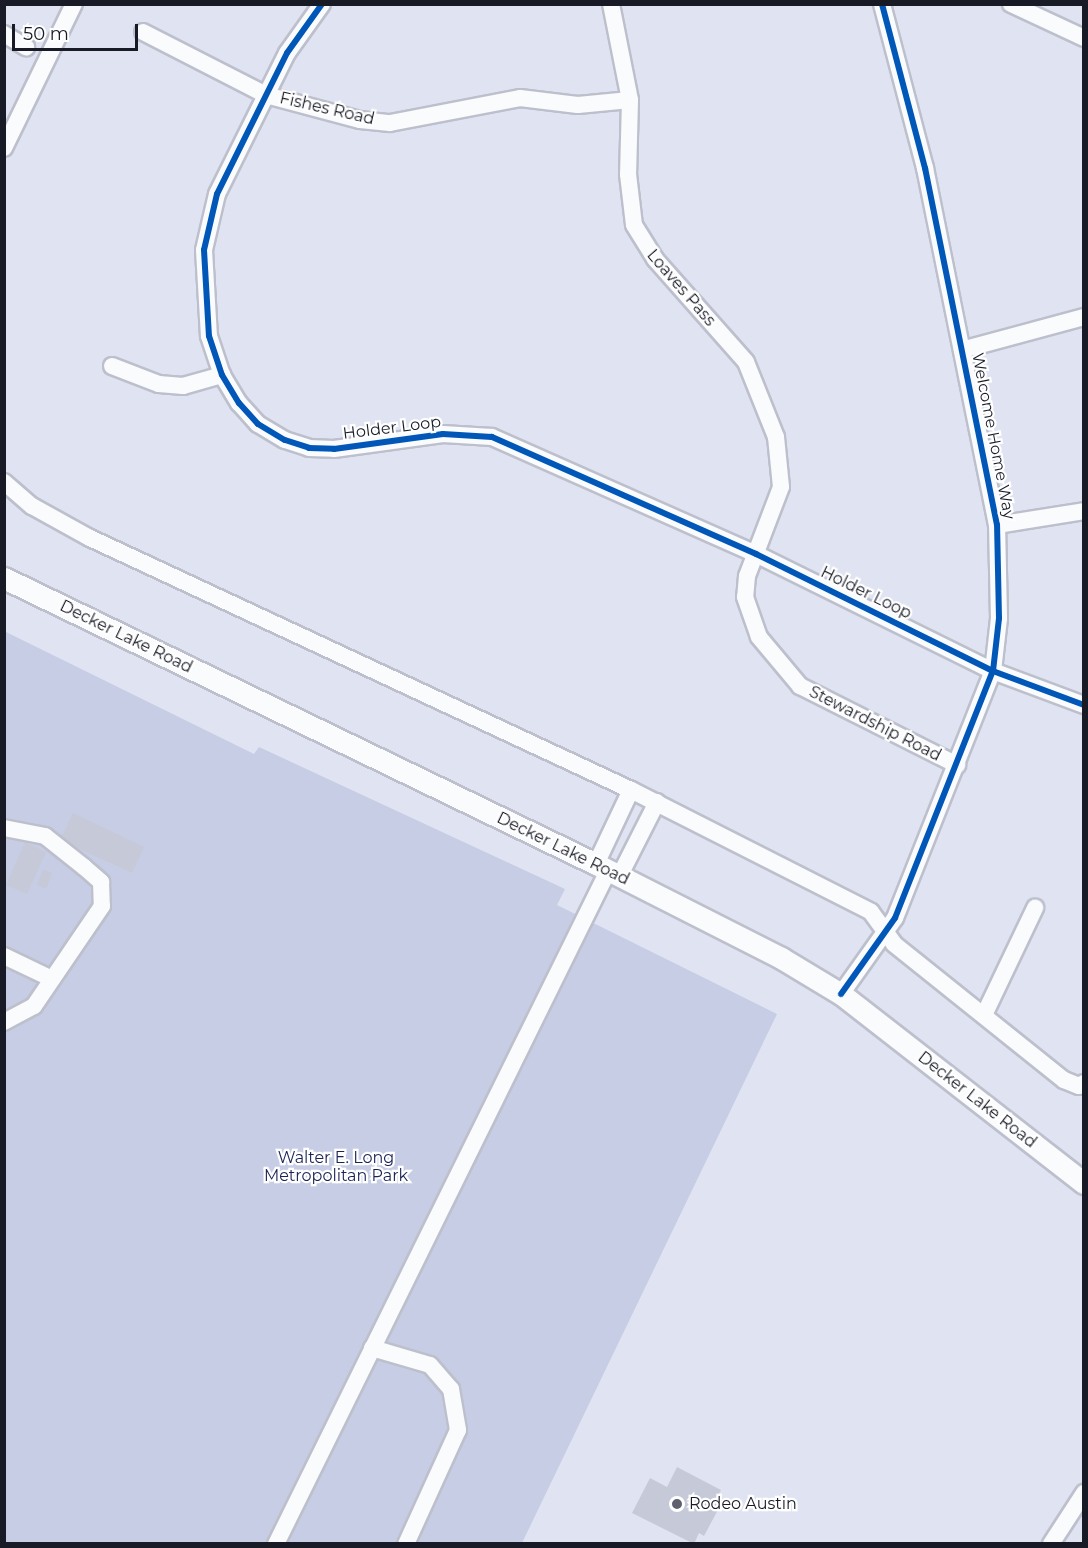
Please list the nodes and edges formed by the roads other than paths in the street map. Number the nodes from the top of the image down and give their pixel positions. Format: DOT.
graph roads {
  1 [pos="74,4"];
  2 [pos="322,4"];
  3 [pos="611,4"];
  4 [pos="882,4"];
  5 [pos="1011,4"];
  6 [pos="143,32"];
  7 [pos="4,34"];
  8 [pos="1083,38"];
  9 [pos="26,47"];
  10 [pos="266,95"];
  11 [pos="630,100"];
  12 [pos="4,148"];
  13 [pos="1083,317"];
  14 [pos="962,350"];
  15 [pos="112,366"];
  16 [pos="222,375"];
  17 [pos="4,482"];
  18 [pos="1083,511"];
  19 [pos="997,525"];
  20 [pos="756,554"];
  21 [pos="4,578"];
  22 [pos="993,671"];
  23 [pos="1083,705"];
  24 [pos="957,765"];
  25 [pos="631,790"];
  26 [pos="657,802"];
  27 [pos="4,828"];
  28 [pos="608,871"];
  29 [pos="1035,908"];
  30 [pos="885,931"];
  31 [pos="4,956"];
  32 [pos="52,979"];
  33 [pos="841,994"];
  34 [pos="4,1005"];
  35 [pos="23,1012"];
  36 [pos="984,1016"];
  37 [pos="4,1022"];
  38 [pos="1083,1083"];
  39 [pos="1083,1184"];
  40 [pos="372,1348"];
  41 [pos="1083,1493"];
  42 [pos="276,1544"];
  43 [pos="406,1544"];
  44 [pos="1051,1544"];
  1 -- 12 [label="street"];
  2 -- 10 [label="street, Holder Loop"];
  3 -- 11 [label="street, Loaves Pass"];
  4 -- 14 [label="street, Welcome Home Way"];
  5 -- 8 [label="street"];
  6 -- 10 [label="street, Fishes Road"];
  7 -- 9 [label="street"];
  10 -- 11 [label="street, Fishes Road"];
  10 -- 16 [label="street, Holder Loop"];
  11 -- 20 [label="street, Loaves Pass"];
  13 -- 14 [label="street"];
  14 -- 19 [label="street, Welcome Home Way"];
  15 -- 16 [label="street"];
  16 -- 20 [label="street, Holder Loop"];
  17 -- 25 [label="street"];
  18 -- 19 [label="street"];
  19 -- 22 [label="street, Welcome Home Way"];
  20 -- 22 [label="street, Holder Loop"];
  20 -- 24 [label="street, Stewardship Road"];
  21 -- 28 [label="main road, Decker Lake Road"];
  22 -- 23 [label="street, Holder Loop"];
  22 -- 24 [label="street, Welcome Home Way"];
  24 -- 30 [label="street, Welcome Home Way"];
  25 -- 26 [label="street"];
  25 -- 28 [label="street"];
  26 -- 28 [label="street"];
  26 -- 30 [label="street"];
  27 -- 32 [label="street"];
  28 -- 33 [label="main road, Decker Lake Road"];
  28 -- 40 [label="street"];
  29 -- 36 [label="street"];
  30 -- 33 [label="street, Welcome Home Way"];
  30 -- 36 [label="street"];
  31 -- 32 [label="street"];
  32 -- 35 [label="street"];
  33 -- 39 [label="main road, Decker Lake Road"];
  34 -- 35 [label="street"];
  35 -- 37 [label="street"];
  36 -- 38 [label="street"];
  40 -- 42 [label="street"];
  40 -- 43 [label="street"];
  41 -- 44 [label="street"];
}
